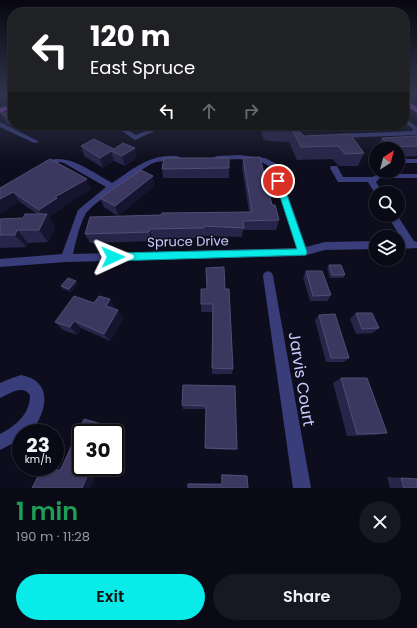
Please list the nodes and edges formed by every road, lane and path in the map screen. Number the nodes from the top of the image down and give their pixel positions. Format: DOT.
graph roads {
  1 [pos="409,123"];
  2 [pos="12,130"];
  3 [pos="123,130"];
  4 [pos="153,130"];
  5 [pos="332,136"];
  6 [pos="36,142"];
  7 [pos="182,158"];
  8 [pos="206,158"];
  9 [pos="405,161"];
  10 [pos="417,161"];
  11 [pos="334,168"];
  12 [pos="405,172"];
  13 [pos="32,173"];
  14 [pos="408,176"];
  15 [pos="417,176"];
  16 [pos="373,179"];
  17 [pos="417,183"];
  18 [pos="375,186"];
  19 [pos="112,187"];
  20 [pos="397,222"];
  21 [pos="369,245"];
  22 [pos="414,245"];
  23 [pos="303,252"];
  24 [pos="66,258"];
  25 [pos="0,263"];
  26 [pos="268,276"];
  27 [pos="0,391"];
  28 [pos="0,442"];
  29 [pos="302,488"];
  1 -- 5 [label="street"];
  2 -- 6 [label="street"];
  3 -- 4 [label="street"];
  7 -- 19 [label="street"];
  8 -- 23 [label="street"];
  9 -- 10 [label="street"];
  11 -- 16 [label="street"];
  12 -- 14 [label="street"];
  13 -- 19 [label="street"];
  14 -- 15 [label="street"];
  14 -- 16 [label="street"];
  15 -- 17 [label="street"];
  16 -- 18 [label="street"];
  19 -- 24 [label="street"];
  20 -- 22 [label="street"];
  21 -- 23 [label="street, Spruce Drive"];
  23 -- 24 [label="street, Spruce Drive"];
  24 -- 25 [label="street, Spruce Drive"];
  26 -- 29 [label="street, Jarvis Court"];
  27 -- 28 [label="street"];
}
